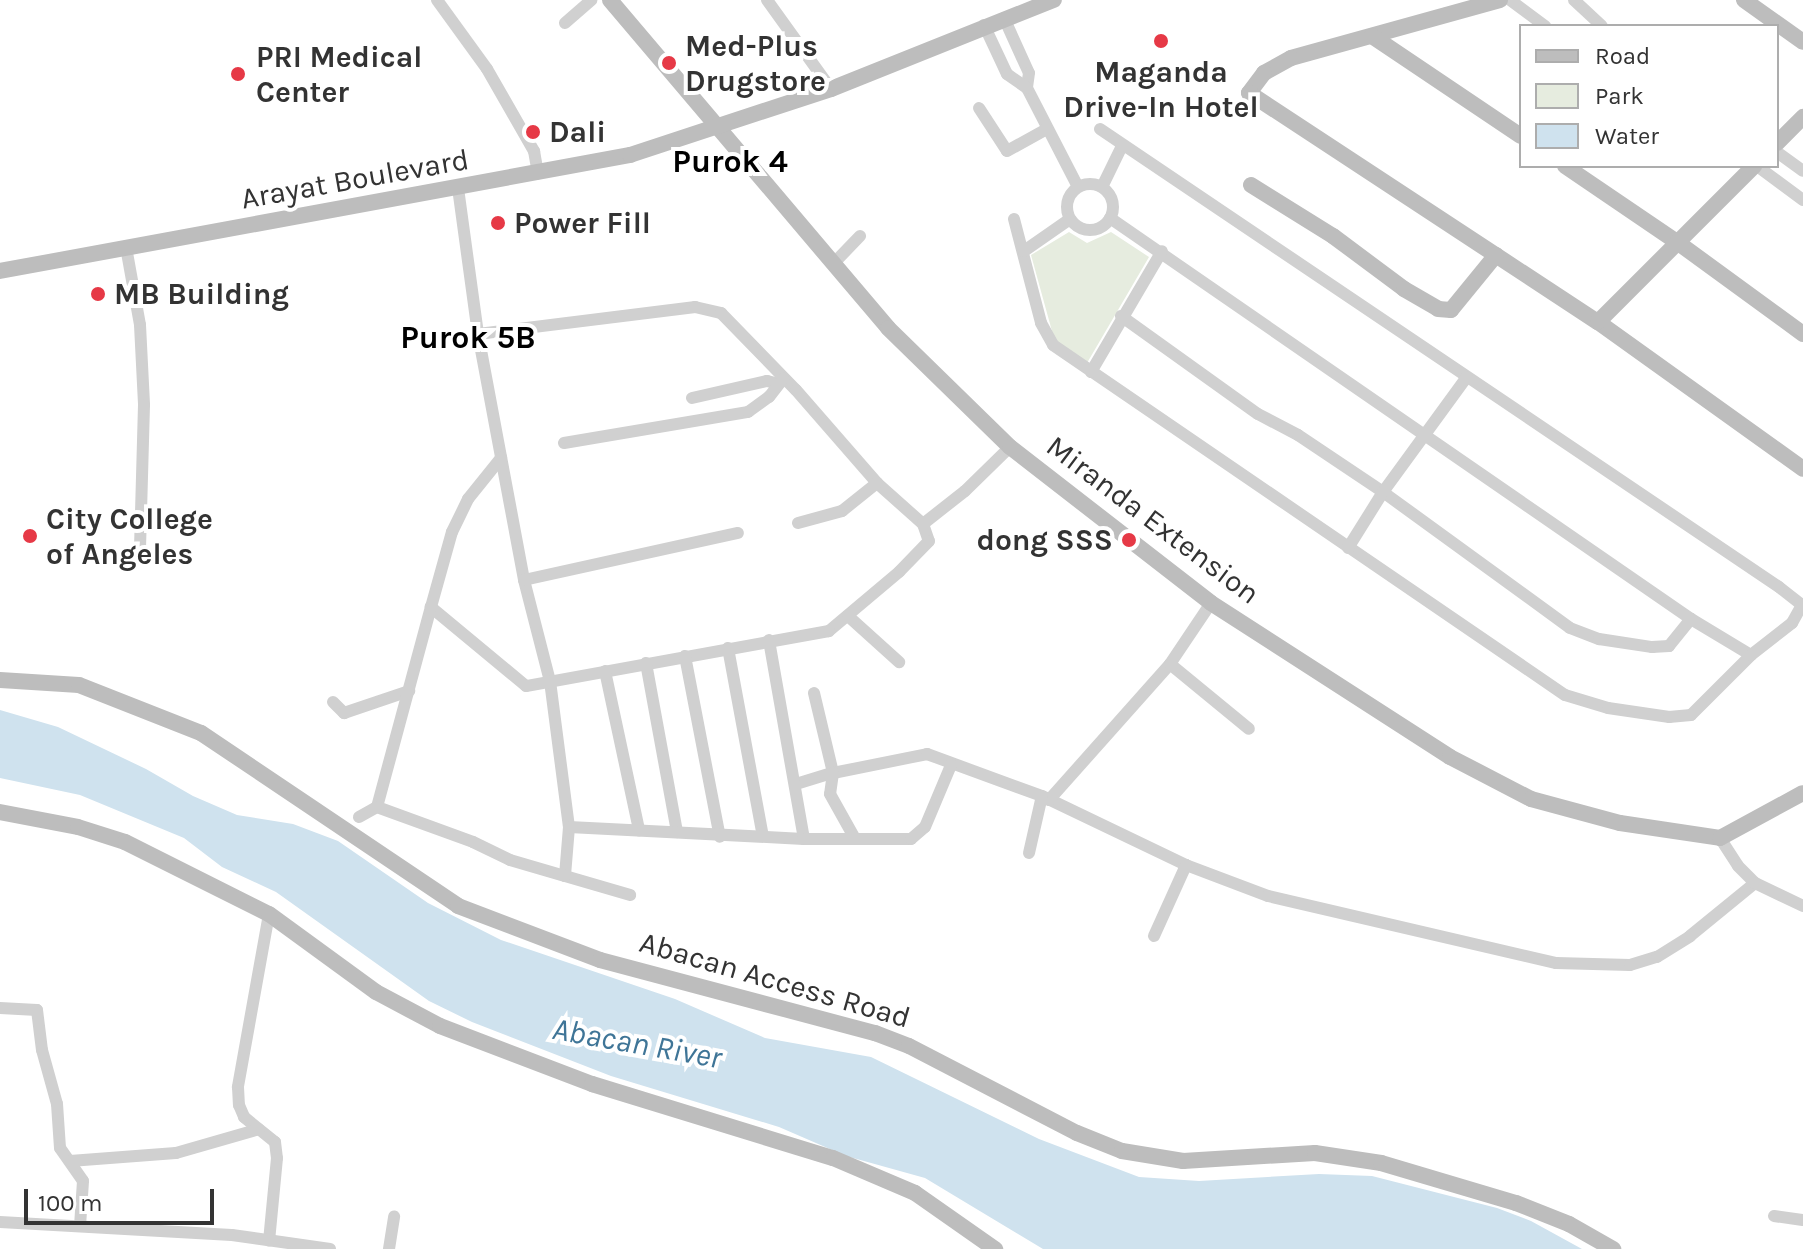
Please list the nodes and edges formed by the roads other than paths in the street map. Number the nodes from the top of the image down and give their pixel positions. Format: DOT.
graph roads {
  1 [pos="437,0"];
  2 [pos="591,0"];
  3 [pos="610,0"];
  4 [pos="767,0"];
  5 [pos="1054,0"];
  6 [pos="1574,0"];
  7 [pos="1744,0"];
  8 [pos="1494,1"];
  9 [pos="1004,18"];
  10 [pos="565,23"];
  11 [pos="1541,24"];
  12 [pos="1600,24"];
  13 [pos="1778,24"];
  14 [pos="984,25"];
  15 [pos="1779,25"];
  16 [pos="1372,36"];
  17 [pos="1803,42"];
  18 [pos="1027,88"];
  19 [pos="831,89"];
  20 [pos="979,108"];
  21 [pos="1803,117"];
  22 [pos="716,128"];
  23 [pos="1047,129"];
  24 [pos="1100,129"];
  25 [pos="1519,135"];
  26 [pos="1779,141"];
  27 [pos="1122,146"];
  28 [pos="1779,153"];
  29 [pos="1568,168"];
  30 [pos="1754,168"];
  31 [pos="1759,168"];
  32 [pos="1803,171"];
  33 [pos="538,174"];
  34 [pos="1251,185"];
  35 [pos="1078,187"];
  36 [pos="1102,187"];
  37 [pos="458,188"];
  38 [pos="1803,200"];
  39 [pos="1110,218"];
  40 [pos="1014,219"];
  41 [pos="1070,219"];
  42 [pos="860,236"];
  43 [pos="1677,242"];
  44 [pos="126,247"];
  45 [pos="1024,251"];
  46 [pos="1162,251"];
  47 [pos="1496,255"];
  48 [pos="833,264"];
  49 [pos="0,271"];
  50 [pos="1121,316"];
  51 [pos="1598,322"];
  52 [pos="478,334"];
  53 [pos="1803,334"];
  54 [pos="1091,372"];
  55 [pos="1467,377"];
  56 [pos="781,381"];
  57 [pos="692,398"];
  58 [pos="1426,433"];
  59 [pos="564,443"];
  60 [pos="1010,447"];
  61 [pos="501,458"];
  62 [pos="1803,469"];
  63 [pos="877,483"];
  64 [pos="1383,492"];
  65 [pos="798,523"];
  66 [pos="923,524"];
  67 [pos="738,533"];
  68 [pos="140,547"];
  69 [pos="1348,548"];
  70 [pos="524,580"];
  71 [pos="1211,603"];
  72 [pos="431,607"];
  73 [pos="848,616"];
  74 [pos="1691,619"];
  75 [pos="769,640"];
  76 [pos="728,648"];
  77 [pos="1751,655"];
  78 [pos="685,656"];
  79 [pos="899,662"];
  80 [pos="646,663"];
  81 [pos="1170,664"];
  82 [pos="605,671"];
  83 [pos="0,680"];
  84 [pos="550,681"];
  85 [pos="409,691"];
  86 [pos="814,693"];
  87 [pos="333,702"];
  88 [pos="1249,729"];
  89 [pos="951,765"];
  90 [pos="833,773"];
  91 [pos="796,784"];
  92 [pos="1803,793"];
  93 [pos="1046,798"];
  94 [pos="377,807"];
  95 [pos="0,812"];
  96 [pos="359,817"];
  97 [pos="569,827"];
  98 [pos="639,830"];
  99 [pos="677,832"];
  100 [pos="763,836"];
  101 [pos="720,837"];
  102 [pos="854,837"];
  103 [pos="1720,838"];
  104 [pos="804,839"];
  105 [pos="1029,853"];
  106 [pos="1186,865"];
  107 [pos="565,876"];
  108 [pos="1755,883"];
  109 [pos="630,895"];
  110 [pos="1803,906"];
  111 [pos="269,914"];
  112 [pos="1154,936"];
  113 [pos="0,1008"];
  114 [pos="259,1129"];
  115 [pos="70,1161"];
  116 [pos="394,1216"];
  117 [pos="1774,1216"];
  118 [pos="1803,1220"];
  119 [pos="0,1222"];
  120 [pos="80,1226"];
  121 [pos="269,1241"];
  122 [pos="330,1249"];
  123 [pos="389,1249"];
  124 [pos="995,1249"];
  125 [pos="1613,1249"];
  1 -- 33 [label="street"];
  2 -- 10 [label="street"];
  3 -- 22 [label="street, Miranda Extension"];
  4 -- 19 [label="street"];
  5 -- 9 [label="street, Arayat Boulevard"];
  6 -- 12 [label="street"];
  7 -- 13 [label="street"];
  8 -- 11 [label="street"];
  8 -- 16 [label="street"];
  9 -- 14 [label="street, Arayat Boulevard"];
  9 -- 18 [label="street"];
  14 -- 18 [label="street"];
  14 -- 19 [label="street, Arayat Boulevard"];
  15 -- 17 [label="street"];
  16 -- 25 [label="street"];
  16 -- 47 [label="street"];
  18 -- 23 [label="street"];
  19 -- 22 [label="street, Arayat Boulevard"];
  20 -- 23 [label="street"];
  21 -- 26 [label="street"];
  22 -- 33 [label="street, Arayat Boulevard"];
  22 -- 48 [label="street, Miranda Extension"];
  23 -- 35 [label="street"];
  24 -- 27 [label="street"];
  27 -- 36 [label="street"];
  27 -- 55 [label="street"];
  28 -- 32 [label="street"];
  29 -- 43 [label="street"];
  30 -- 43 [label="street"];
  31 -- 38 [label="street"];
  33 -- 37 [label="street, Arayat Boulevard"];
  34 -- 47 [label="street"];
  35 -- 36 [label="street"];
  35 -- 41 [label="street"];
  36 -- 39 [label="street"];
  37 -- 44 [label="street, Arayat Boulevard"];
  37 -- 52 [label="street"];
  39 -- 41 [label="street"];
  39 -- 46 [label="street"];
  40 -- 45 [label="street"];
  41 -- 45 [label="street"];
  42 -- 48 [label="street"];
  43 -- 51 [label="street"];
  43 -- 53 [label="street"];
  44 -- 49 [label="street, Arayat Boulevard"];
  44 -- 68 [label="street"];
  45 -- 54 [label="street"];
  46 -- 50 [label="street"];
  46 -- 58 [label="street"];
  47 -- 51 [label="street"];
  48 -- 60 [label="street, Miranda Extension"];
  50 -- 54 [label="street"];
  50 -- 64 [label="street"];
  51 -- 62 [label="street"];
  52 -- 56 [label="street"];
  52 -- 61 [label="street"];
  54 -- 69 [label="street"];
  55 -- 58 [label="street"];
  55 -- 77 [label="street"];
  56 -- 57 [label="street"];
  56 -- 59 [label="street"];
  56 -- 63 [label="street"];
  58 -- 64 [label="street"];
  58 -- 74 [label="street"];
  60 -- 66 [label="street"];
  60 -- 71 [label="street, Miranda Extension"];
  61 -- 70 [label="street"];
  61 -- 72 [label="street"];
  63 -- 65 [label="street"];
  63 -- 66 [label="street"];
  64 -- 69 [label="street"];
  64 -- 74 [label="street"];
  66 -- 73 [label="street"];
  67 -- 70 [label="street"];
  69 -- 77 [label="street"];
  70 -- 84 [label="street"];
  71 -- 81 [label="street"];
  71 -- 103 [label="street, Miranda Extension"];
  72 -- 84 [label="street"];
  72 -- 85 [label="street"];
  73 -- 75 [label="street"];
  73 -- 79 [label="street"];
  74 -- 77 [label="street"];
  75 -- 76 [label="street"];
  75 -- 91 [label="street"];
  76 -- 78 [label="street"];
  76 -- 100 [label="street"];
  78 -- 80 [label="street"];
  78 -- 101 [label="street"];
  80 -- 82 [label="street"];
  80 -- 99 [label="street"];
  81 -- 88 [label="street"];
  81 -- 93 [label="street"];
  82 -- 84 [label="street"];
  82 -- 98 [label="street"];
  83 -- 125 [label="street, Abacan Access Road"];
  84 -- 97 [label="street"];
  85 -- 87 [label="street"];
  85 -- 94 [label="street"];
  86 -- 90 [label="street"];
  89 -- 90 [label="street"];
  89 -- 93 [label="street"];
  89 -- 102 [label="street"];
  90 -- 91 [label="street"];
  90 -- 102 [label="street"];
  91 -- 104 [label="street"];
  92 -- 103 [label="street"];
  93 -- 105 [label="street"];
  93 -- 106 [label="street"];
  94 -- 96 [label="street"];
  94 -- 107 [label="street"];
  95 -- 111 [label="street"];
  97 -- 98 [label="street"];
  97 -- 107 [label="street"];
  98 -- 99 [label="street"];
  99 -- 101 [label="street"];
  100 -- 101 [label="street"];
  100 -- 104 [label="street"];
  102 -- 104 [label="street"];
  103 -- 108 [label="street"];
  106 -- 108 [label="street"];
  106 -- 112 [label="street"];
  107 -- 109 [label="street"];
  108 -- 110 [label="street"];
  111 -- 114 [label="street"];
  111 -- 124 [label="street"];
  113 -- 115 [label="street"];
  114 -- 115 [label="street"];
  114 -- 121 [label="street"];
  115 -- 120 [label="street"];
  116 -- 123 [label="street"];
  117 -- 118 [label="street"];
  119 -- 120 [label="street"];
  120 -- 121 [label="street"];
  121 -- 122 [label="street"];
}
